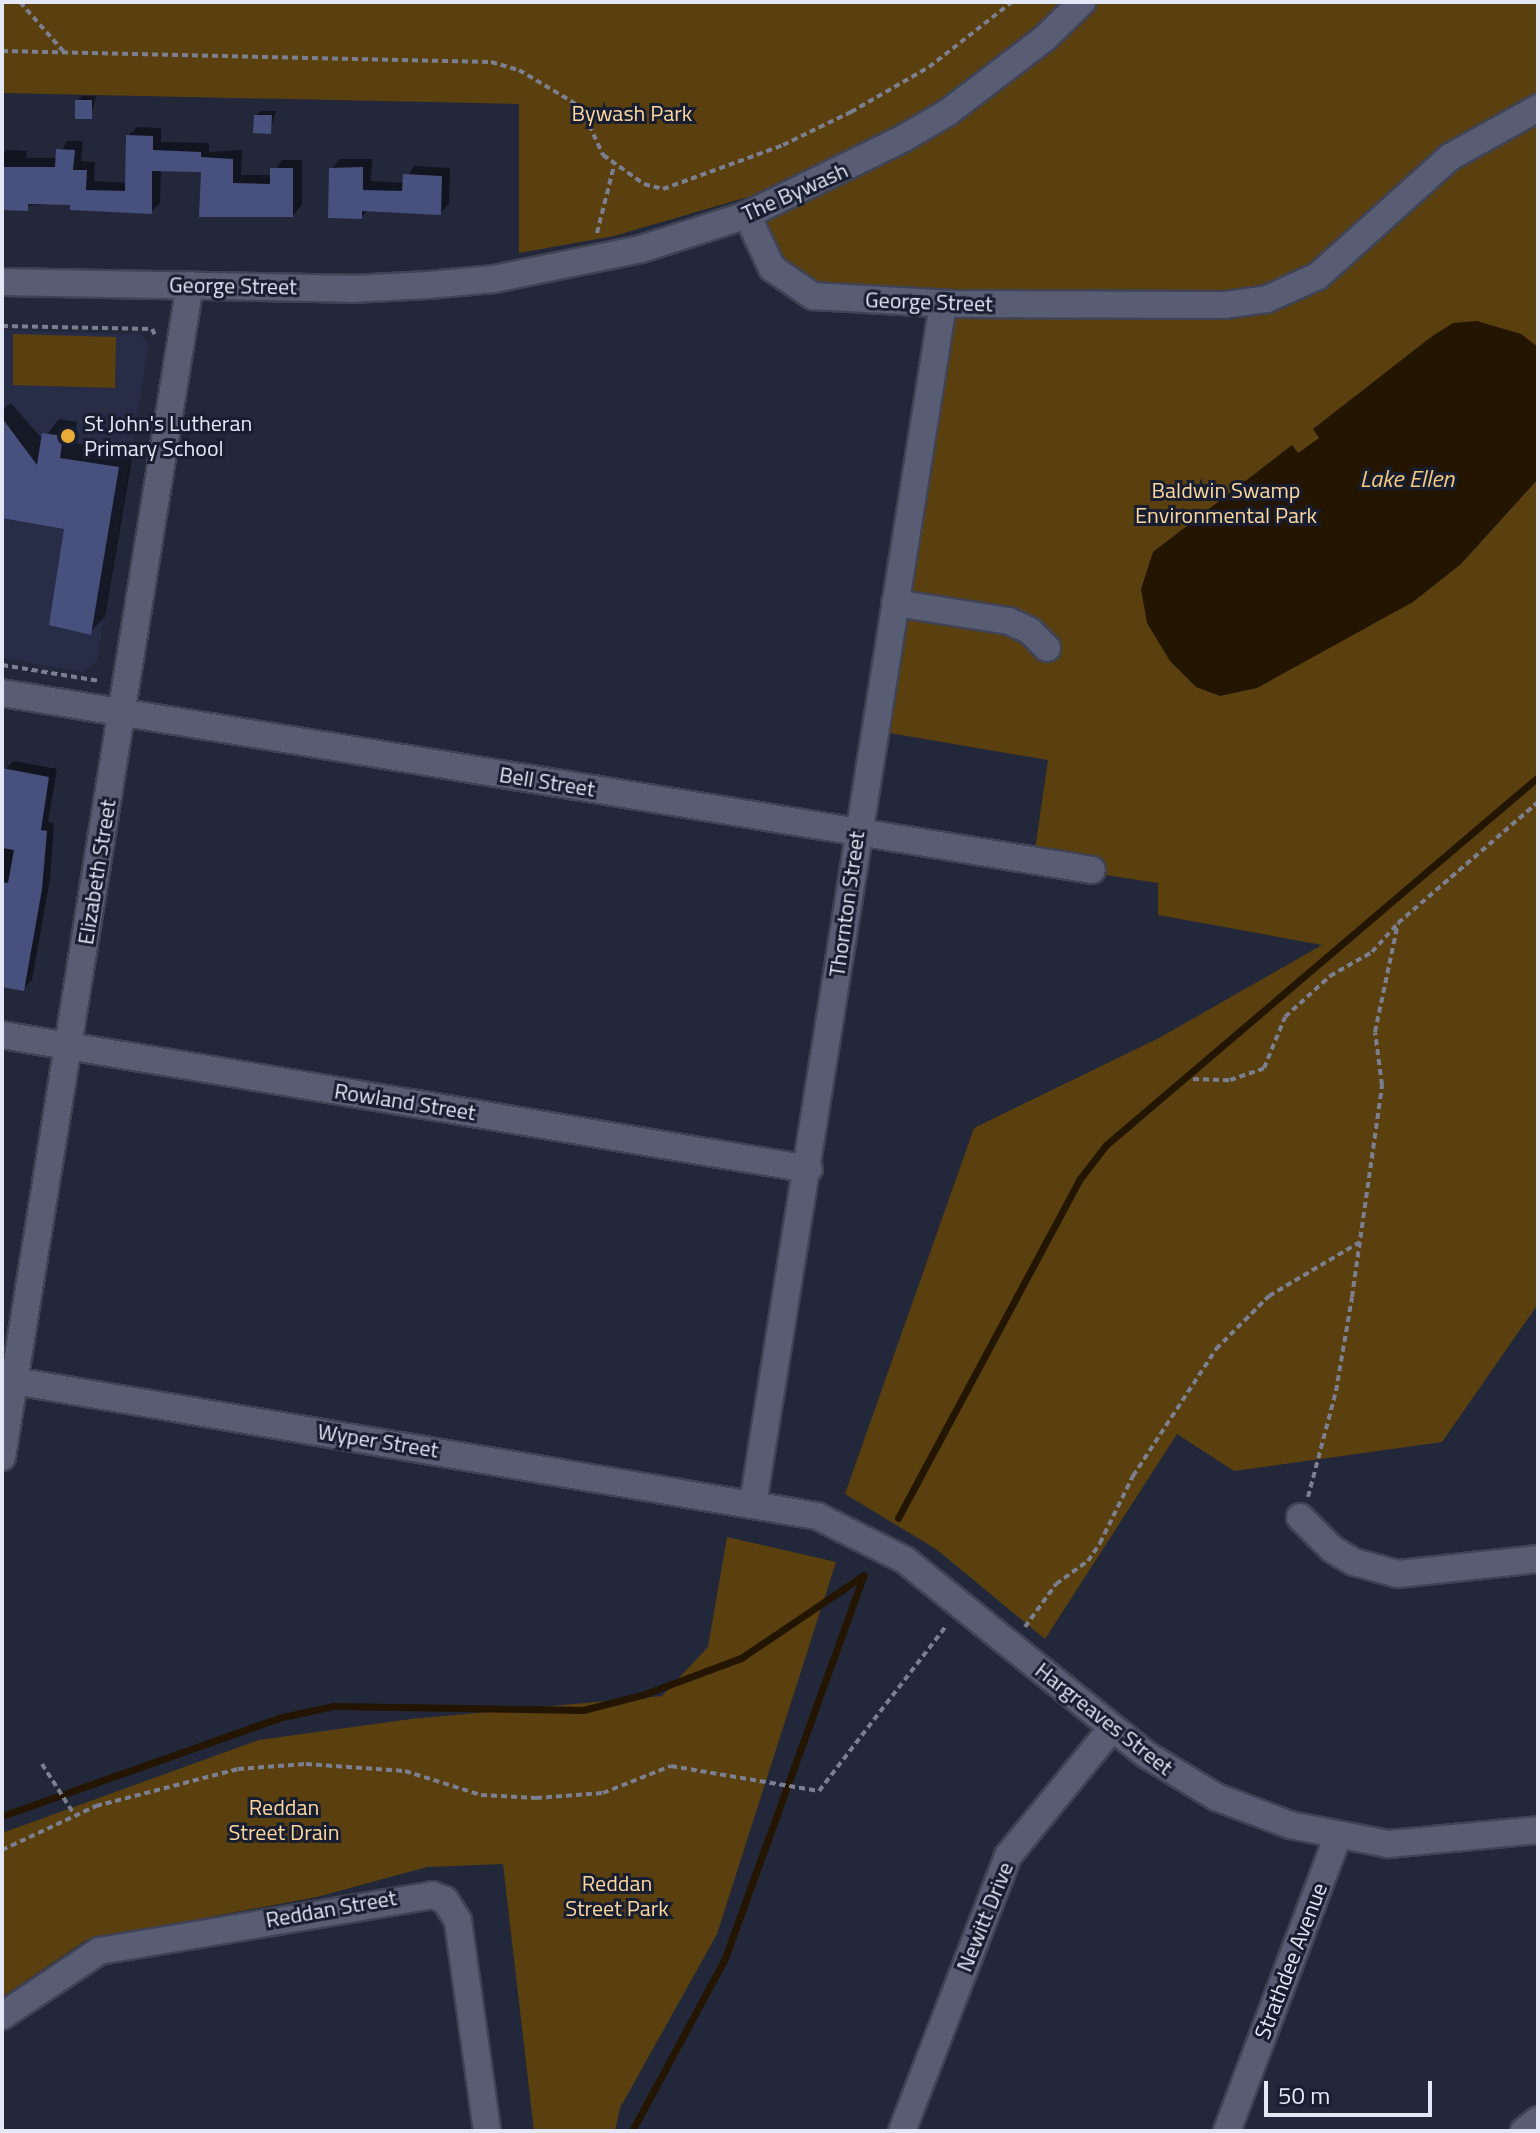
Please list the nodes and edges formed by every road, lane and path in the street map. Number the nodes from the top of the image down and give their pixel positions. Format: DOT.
graph roads {
  1 [pos="20,2"];
  2 [pos="1012,2"];
  3 [pos="1082,2"];
  4 [pos="2,51"];
  5 [pos="64,52"];
  6 [pos="1538,108"];
  7 [pos="614,166"];
  8 [pos="747,215"];
  9 [pos="590,262"];
  10 [pos="2,282"];
  11 [pos="463,283"];
  12 [pos="190,285"];
  13 [pos="943,304"];
  14 [pos="2,326"];
  15 [pos="155,342"];
  16 [pos="895,603"];
  17 [pos="1047,648"];
  18 [pos="2,665"];
  19 [pos="102,665"];
  20 [pos="2,693"];
  21 [pos="122,712"];
  22 [pos="1538,802"];
  23 [pos="858,833"];
  24 [pos="1092,870"];
  25 [pos="1398,923"];
  26 [pos="2,1035"];
  27 [pos="70,1046"];
  28 [pos="1193,1079"];
  29 [pos="809,1169"];
  30 [pos="1360,1242"];
  31 [pos="8,1380"];
  32 [pos="2,1457"];
  33 [pos="753,1504"];
  34 [pos="1300,1517"];
  35 [pos="1538,1559"];
  36 [pos="938,1619"];
  37 [pos="1013,1619"];
  38 [pos="1112,1728"];
  39 [pos="44,1766"];
  40 [pos="72,1812"];
  41 [pos="1538,1830"];
  42 [pos="1338,1836"];
  43 [pos="2,1850"];
  44 [pos="2,2016"];
  45 [pos="1538,2120"];
  46 [pos="487,2131"];
  47 [pos="902,2131"];
  48 [pos="1227,2131"];
  49 [pos="1524,2131"];
  1 -- 5 [label="path"];
  2 -- 7 [label="path"];
  3 -- 8 [label="street, The Bywash"];
  4 -- 5 [label="path"];
  5 -- 7 [label="path"];
  6 -- 13 [label="street, George Street"];
  7 -- 9 [label="path"];
  8 -- 9 [label="street, The Bywash"];
  8 -- 13 [label="street, George Street"];
  9 -- 11 [label="street, The Bywash"];
  10 -- 12 [label="street, George Street"];
  11 -- 12 [label="street, George Street"];
  12 -- 21 [label="street, Elizabeth Street"];
  13 -- 16 [label="street, Thornton Street"];
  14 -- 15 [label="path"];
  16 -- 17 [label="street"];
  16 -- 23 [label="street, Thornton Street"];
  18 -- 19 [label="path"];
  20 -- 21 [label="street, Bell Street"];
  21 -- 23 [label="street, Bell Street"];
  21 -- 27 [label="street, Elizabeth Street"];
  22 -- 25 [label="path"];
  23 -- 24 [label="street, Bell Street"];
  23 -- 29 [label="street, Thornton Street"];
  25 -- 28 [label="path"];
  25 -- 30 [label="path"];
  26 -- 27 [label="street, Rowland Street"];
  27 -- 29 [label="street, Rowland Street"];
  27 -- 31 [label="street, Elizabeth Street"];
  29 -- 33 [label="street, Thornton Street"];
  30 -- 34 [label="path"];
  30 -- 37 [label="path"];
  31 -- 32 [label="street, Elizabeth Street"];
  31 -- 33 [label="street, Wyper Street"];
  33 -- 38 [label="street, Hargreaves Street"];
  34 -- 35 [label="street"];
  36 -- 40 [label="path"];
  38 -- 42 [label="street, Hargreaves Street"];
  38 -- 47 [label="street, Newitt Drive"];
  39 -- 40 [label="path"];
  40 -- 43 [label="path"];
  41 -- 42 [label="street, Hargreaves Street"];
  42 -- 48 [label="street, Strathdee Avenue"];
  44 -- 46 [label="street, Reddan Street"];
  45 -- 49 [label="street"];
}
